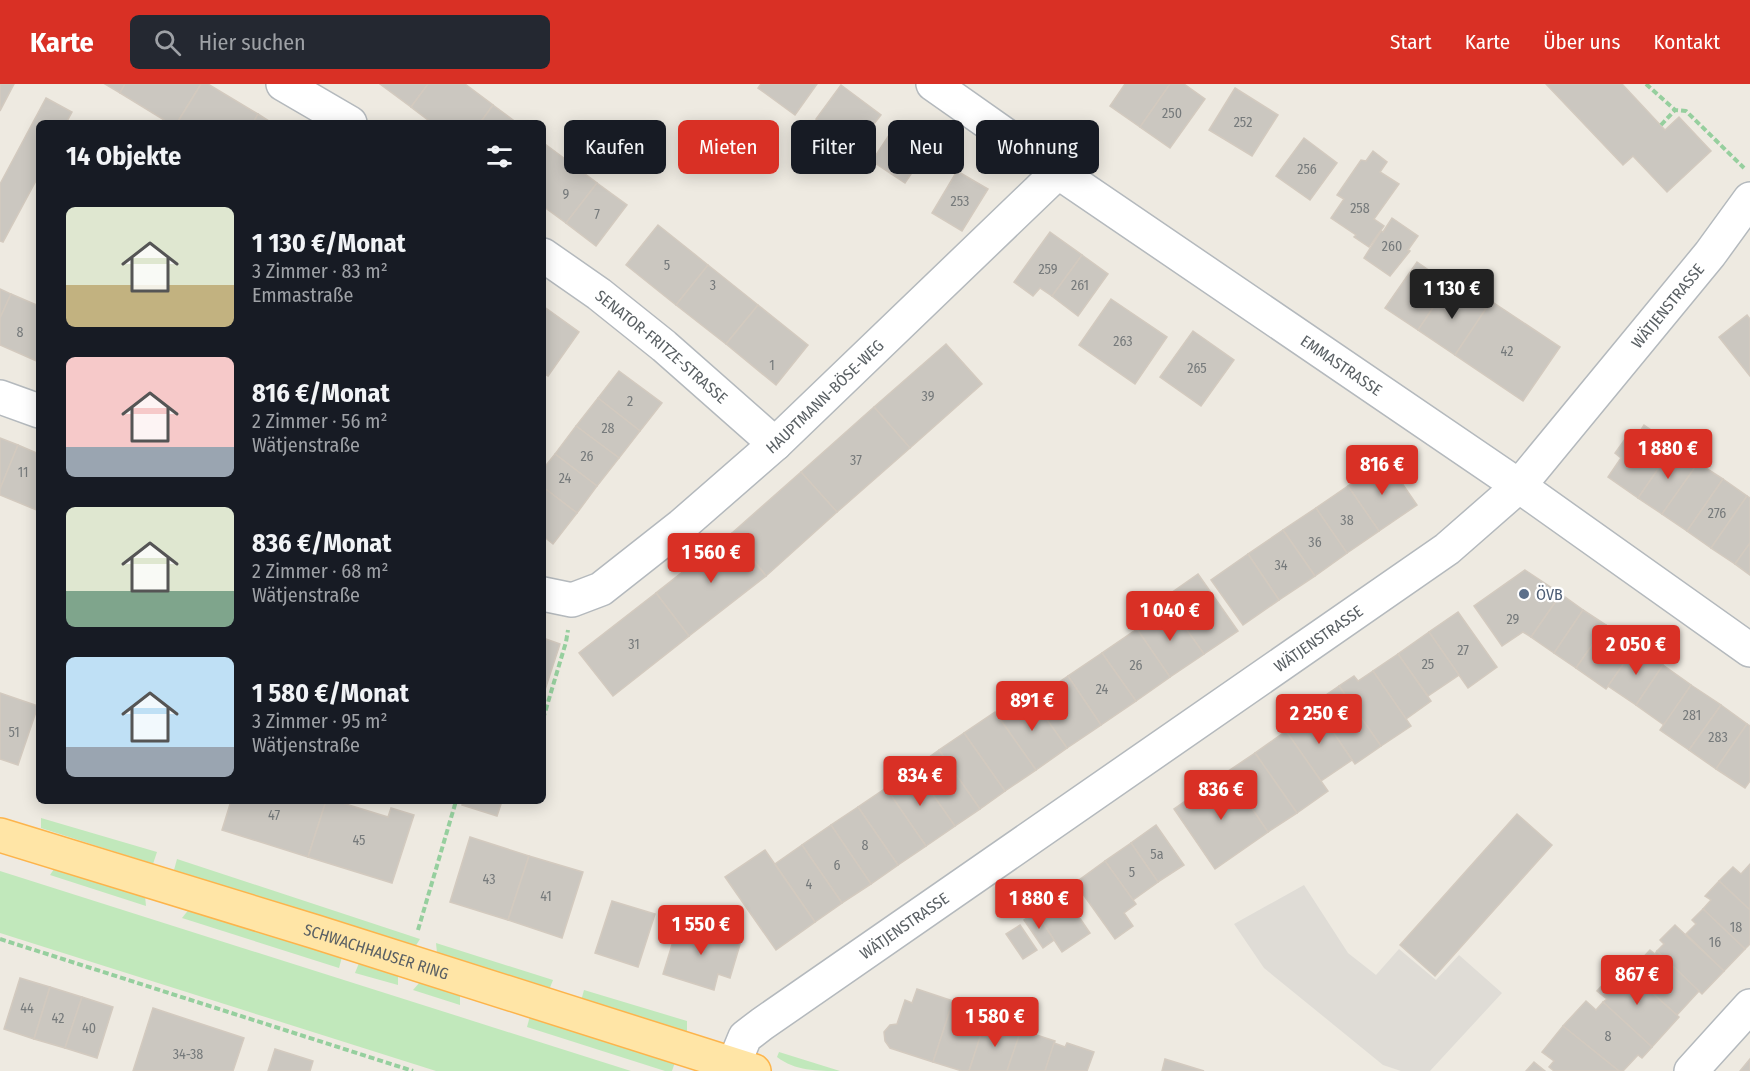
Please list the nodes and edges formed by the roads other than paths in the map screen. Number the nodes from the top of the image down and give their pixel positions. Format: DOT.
graph roads {
  1 [pos="283,84"];
  2 [pos="933,84"];
  3 [pos="345,120"];
  4 [pos="984,120"];
  5 [pos="1056,174"];
  6 [pos="1061,174"];
  7 [pos="1750,198"];
  8 [pos="546,257"];
  9 [pos="0,397"];
  10 [pos="36,410"];
  11 [pos="775,444"];
  12 [pos="1519,486"];
  13 [pos="558,597"];
  14 [pos="1750,650"];
  15 [pos="0,835"];
  16 [pos="1750,1006"];
  17 [pos="740,1069"];
  18 [pos="1690,1071"];
  1 -- 3 [label="street"];
  2 -- 4 [label="street, EMMASTRASSE"];
  5 -- 11 [label="street, HAUPTMANN-BÖSE-WEG"];
  6 -- 12 [label="street, EMMASTRASSE"];
  7 -- 12 [label="street, WÄTJENSTRASSE"];
  8 -- 11 [label="street, SENATOR-FRITZE-STRASSE"];
  9 -- 10 [label="street"];
  11 -- 13 [label="street, HAUPTMANN-BÖSE-WEG"];
  12 -- 14 [label="street, EMMASTRASSE"];
  12 -- 17 [label="street, WÄTJENSTRASSE"];
  15 -- 17 [label="main road, SCHWACHHAUSER RING"];
  16 -- 18 [label="street"];
}
